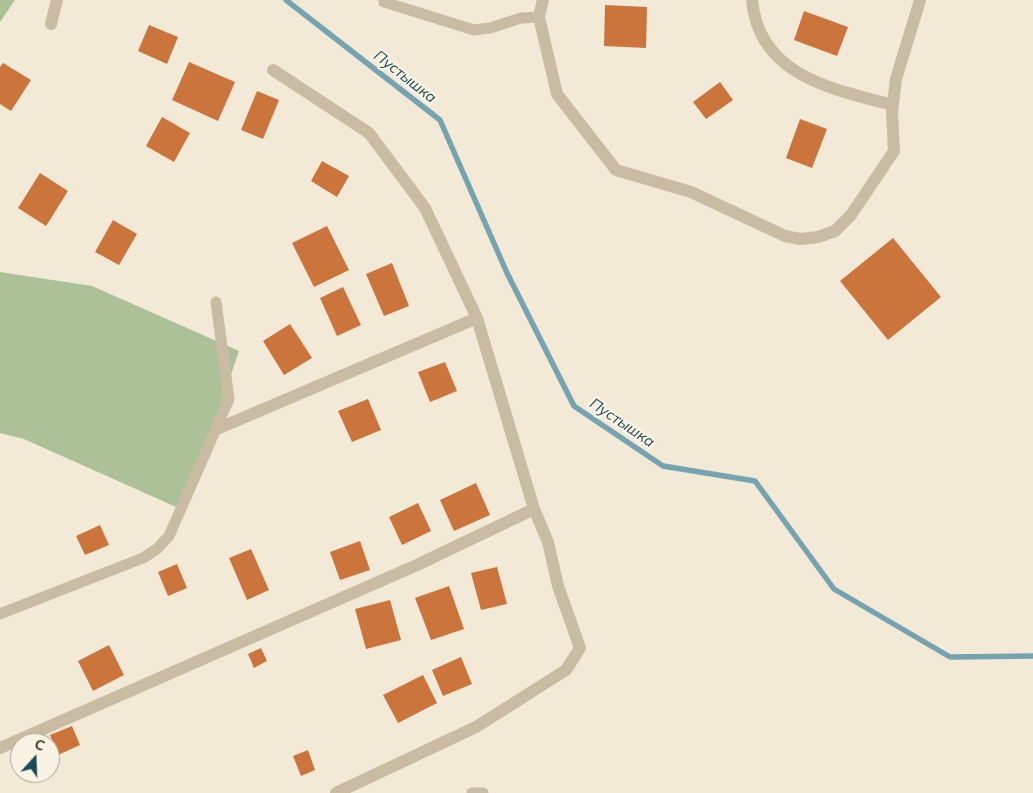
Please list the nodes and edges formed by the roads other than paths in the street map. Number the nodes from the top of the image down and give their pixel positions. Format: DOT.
graph roads {
  1 [pos="57,0"];
  2 [pos="384,0"];
  3 [pos="543,0"];
  4 [pos="752,0"];
  5 [pos="920,0"];
  6 [pos="539,17"];
  7 [pos="51,24"];
  8 [pos="273,70"];
  9 [pos="893,105"];
  10 [pos="216,302"];
  11 [pos="477,318"];
  12 [pos="217,429"];
  13 [pos="534,509"];
  14 [pos="0,614"];
  15 [pos="0,748"];
  16 [pos="336,793"];
  17 [pos="472,793"];
  18 [pos="483,793"];
  1 -- 7 [label="street"];
  2 -- 6 [label="lane"];
  3 -- 6 [label="street"];
  4 -- 9 [label="street"];
  5 -- 9 [label="street"];
  6 -- 9 [label="street"];
  8 -- 11 [label="street"];
  10 -- 12 [label="lane"];
  11 -- 12 [label="street"];
  11 -- 13 [label="street"];
  12 -- 14 [label="lane"];
  13 -- 15 [label="street"];
  13 -- 16 [label="street"];
  17 -- 18 [label="lane"];
}
